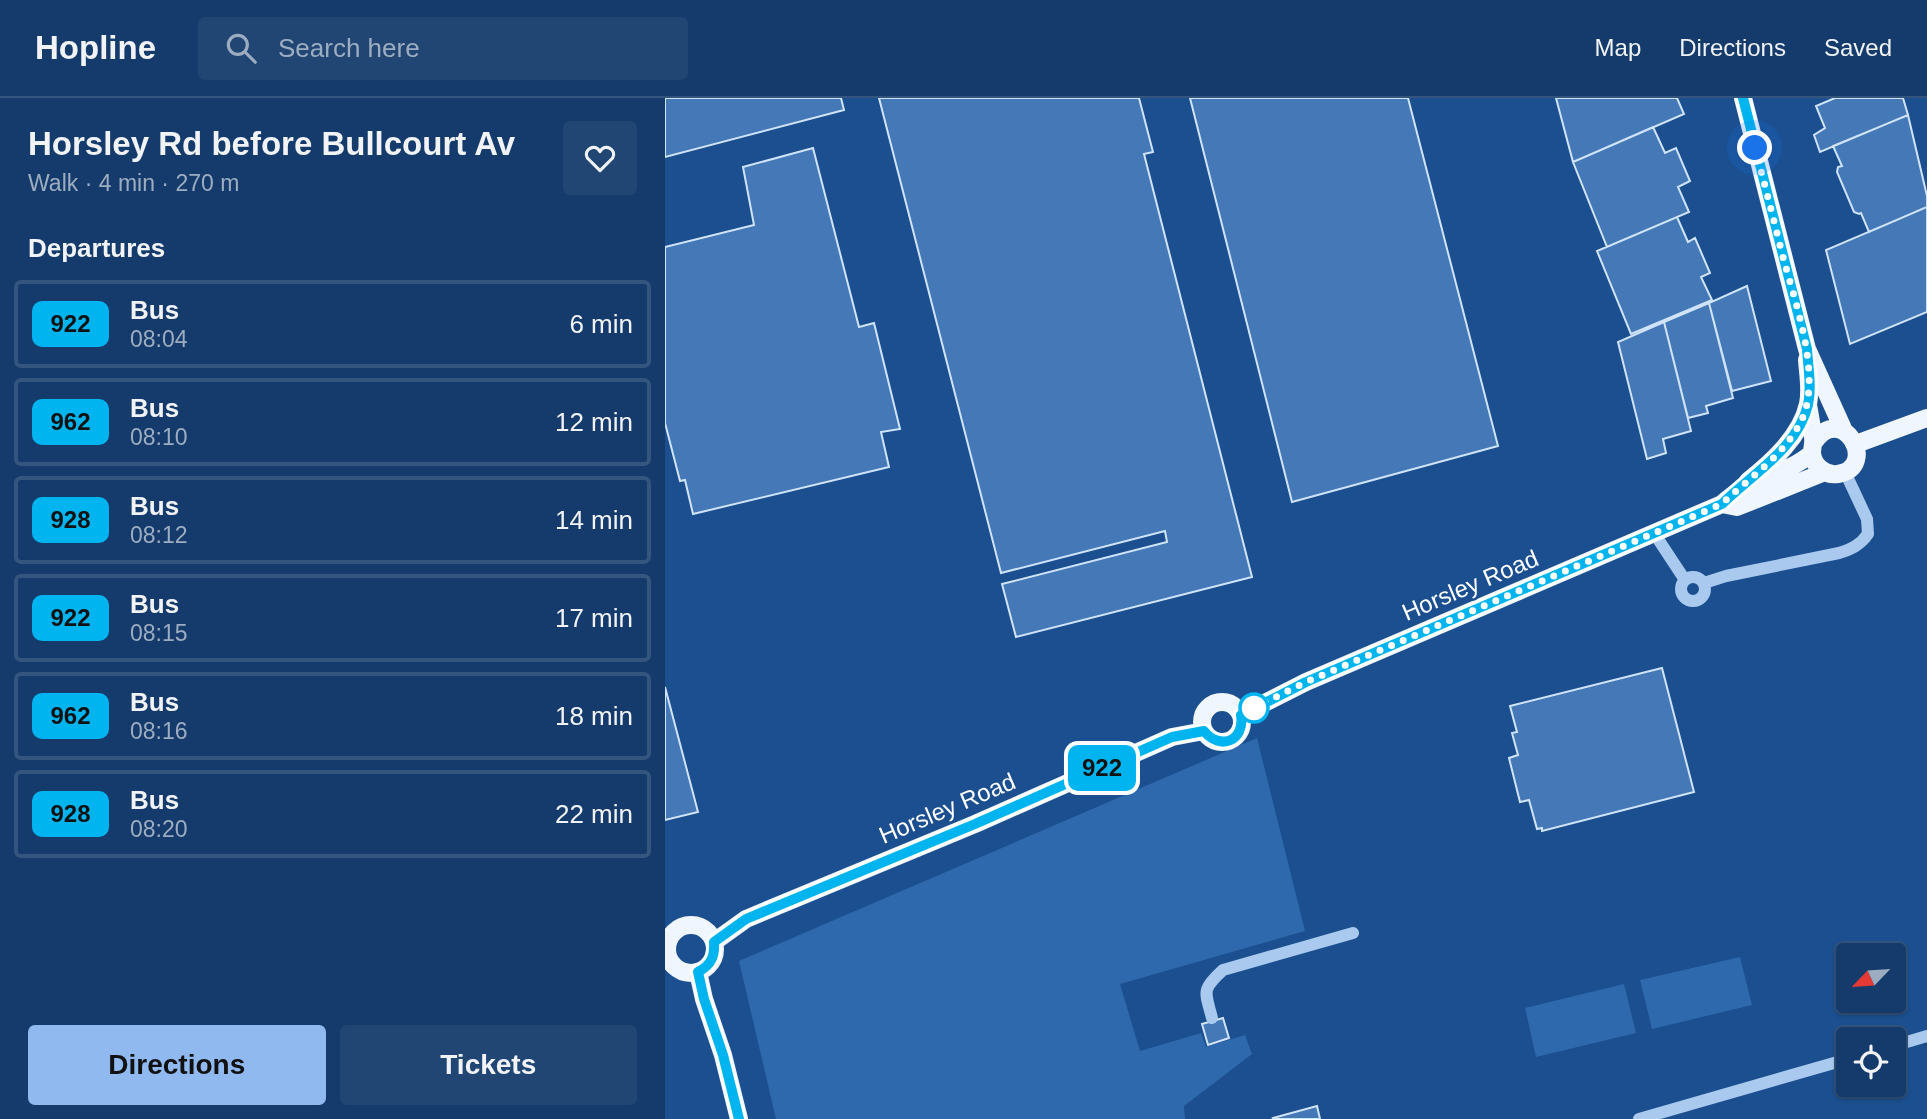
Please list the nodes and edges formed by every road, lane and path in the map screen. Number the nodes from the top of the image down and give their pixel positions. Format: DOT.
graph roads {
  1 [pos="1743,98"];
  2 [pos="1807,349"];
  3 [pos="1808,405"];
  4 [pos="1927,418"];
  5 [pos="1850,438"];
  6 [pos="1813,447"];
  7 [pos="1825,472"];
  8 [pos="1845,472"];
  9 [pos="1727,499"];
  10 [pos="1654,533"];
  11 [pos="1685,580"];
  12 [pos="1704,583"];
  13 [pos="1241,715"];
  14 [pos="1204,731"];
  15 [pos="1353,933"];
  16 [pos="714,942"];
  17 [pos="667,960"];
  18 [pos="698,972"];
  19 [pos="1212,1018"];
  20 [pos="1927,1036"];
  21 [pos="1906,1042"];
  22 [pos="1836,1062"];
  23 [pos="739,1119"];
  24 [pos="1639,1119"];
  1 -- 2 [label="main road"];
  2 -- 3 [label="main road"];
  2 -- 5 [label="main road"];
  3 -- 6 [label="main road"];
  3 -- 9 [label="main road"];
  4 -- 5 [label="main road"];
  5 -- 6 [label="main road"];
  5 -- 8 [label="main road"];
  6 -- 7 [label="main road"];
  6 -- 9 [label="main road, Horsley Road"];
  7 -- 8 [label="main road"];
  7 -- 9 [label="main road, Horsley Road"];
  8 -- 12 [label="street"];
  9 -- 10 [label="main road, Horsley Road"];
  10 -- 11 [label="street"];
  10 -- 13 [label="main road, Horsley Road"];
  11 -- 12 [label="street"];
  11 -- 12 [label="street"];
  13 -- 14 [label="main road"];
  13 -- 14 [label="main road"];
  14 -- 16 [label="main road, Horsley Road"];
  15 -- 19 [label="street"];
  16 -- 17 [label="main road"];
  16 -- 18 [label="main road"];
  17 -- 18 [label="main road"];
  18 -- 23 [label="main road"];
  20 -- 21 [label="street"];
  22 -- 24 [label="street"];
}
